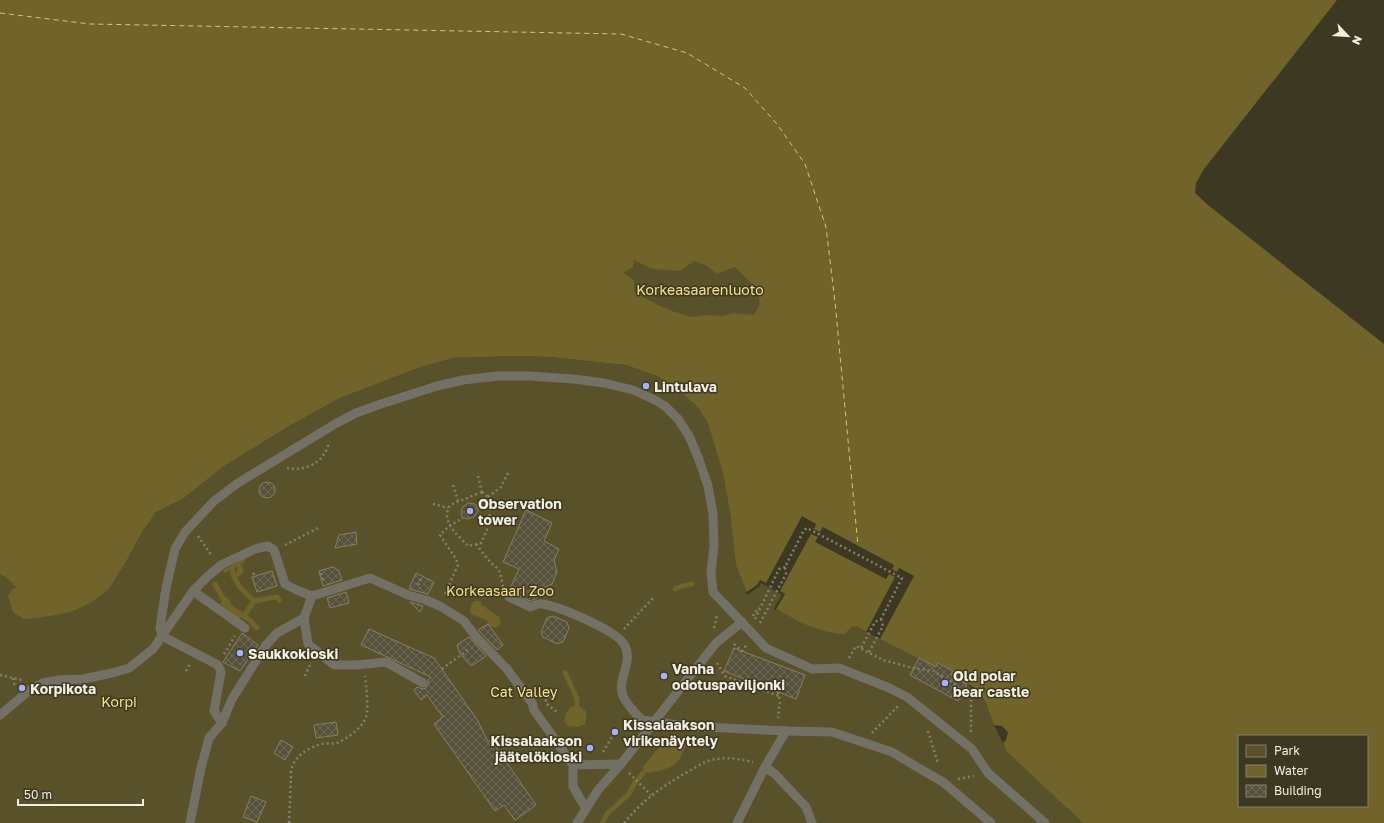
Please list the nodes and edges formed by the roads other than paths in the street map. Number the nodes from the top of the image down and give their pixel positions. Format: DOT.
graph roads {
  1 [pos="193,591"];
  2 [pos="312,596"];
  3 [pos="510,597"];
  4 [pos="304,618"];
  5 [pos="742,622"];
  6 [pos="244,627"];
  7 [pos="162,636"];
  8 [pos="423,683"];
  9 [pos="0,715"];
  10 [pos="653,721"];
  11 [pos="222,723"];
  12 [pos="782,731"];
  13 [pos="621,764"];
  14 [pos="573,765"];
  15 [pos="765,767"];
  16 [pos="586,808"];
  17 [pos="190,823"];
  18 [pos="577,823"];
  19 [pos="737,823"];
  20 [pos="812,823"];
  21 [pos="991,823"];
  22 [pos="1045,823"];
  1 -- 2 [label="lane"];
  1 -- 6 [label="lane"];
  1 -- 7 [label="lane"];
  2 -- 4 [label="lane"];
  2 -- 14 [label="lane"];
  3 -- 10 [label="lane"];
  4 -- 8 [label="lane"];
  4 -- 11 [label="lane"];
  5 -- 7 [label="lane"];
  5 -- 10 [label="lane"];
  5 -- 22 [label="lane"];
  7 -- 9 [label="lane"];
  7 -- 11 [label="lane"];
  10 -- 12 [label="lane"];
  10 -- 13 [label="lane"];
  11 -- 17 [label="lane"];
  12 -- 15 [label="lane"];
  12 -- 21 [label="lane"];
  13 -- 14 [label="lane"];
  13 -- 16 [label="lane"];
  14 -- 16 [label="lane"];
  15 -- 19 [label="lane"];
  15 -- 20 [label="lane"];
  16 -- 18 [label="lane"];
}
